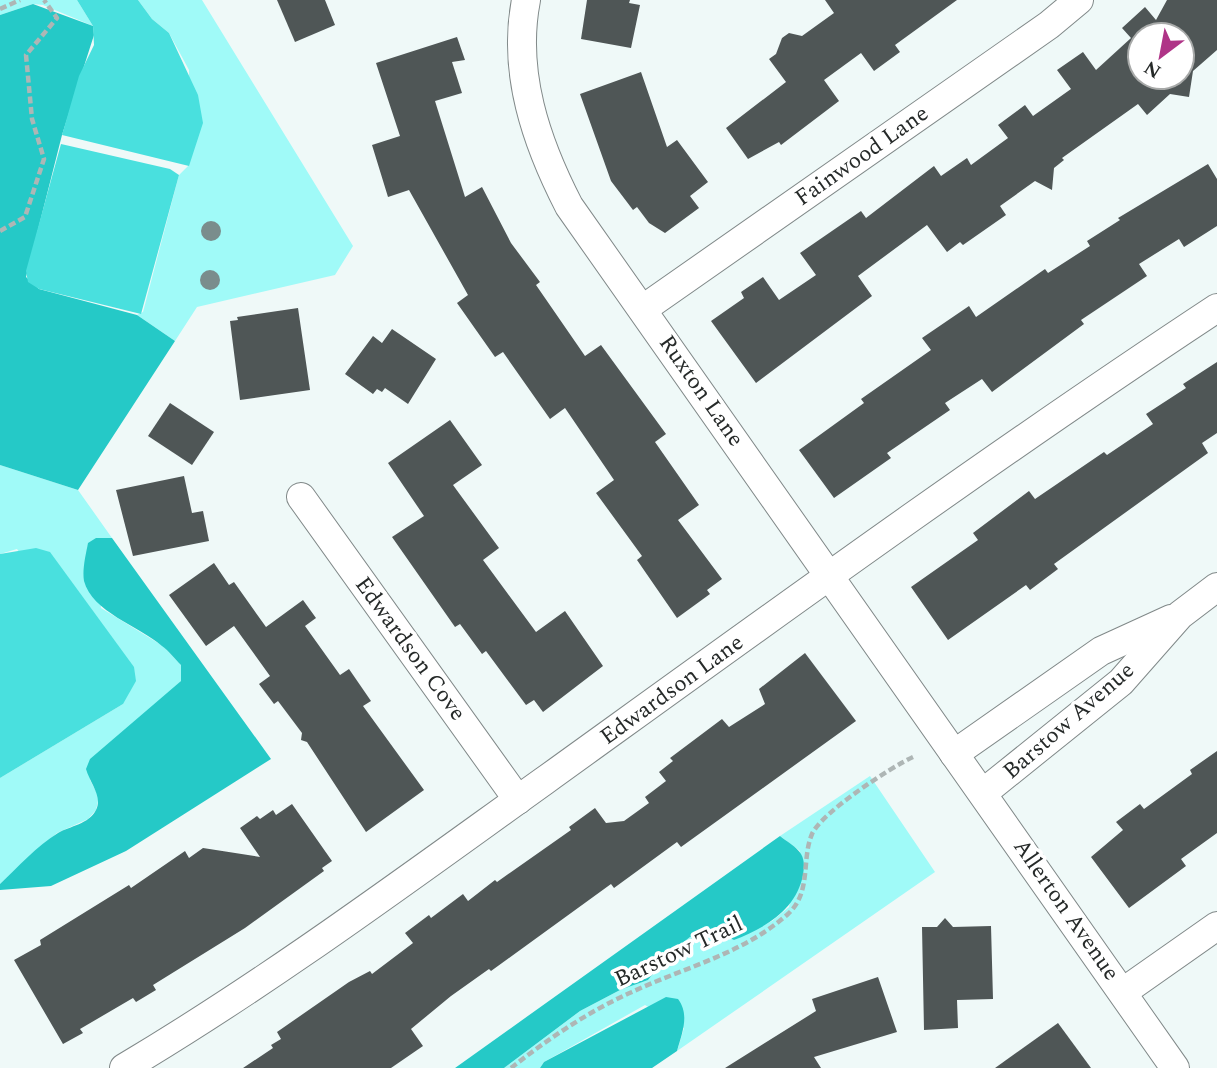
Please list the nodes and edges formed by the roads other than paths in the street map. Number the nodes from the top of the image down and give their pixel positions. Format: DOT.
graph roads {
  1 [pos="526,0"];
  2 [pos="1079,0"];
  3 [pos="1217,308"];
  4 [pos="643,309"];
  5 [pos="301,497"];
  6 [pos="831,575"];
  7 [pos="1217,587"];
  8 [pos="1180,615"];
  9 [pos="954,754"];
  10 [pos="983,793"];
  11 [pos="518,800"];
  12 [pos="1217,926"];
  13 [pos="1124,992"];
  14 [pos="124,1068"];
  15 [pos="1175,1068"];
  1 -- 4 [label="street, Ruxton Lane"];
  2 -- 4 [label="street, Fainwood Lane"];
  3 -- 6 [label="street, Edwardson Lane"];
  4 -- 6 [label="street, Ruxton Lane"];
  5 -- 11 [label="street, Edwardson Cove"];
  6 -- 9 [label="street, Ruxton Lane"];
  6 -- 11 [label="street, Edwardson Lane"];
  7 -- 8 [label="street, Barstow Avenue"];
  8 -- 9 [label="street, Barstow Avenue"];
  8 -- 10 [label="street, Barstow Avenue"];
  9 -- 10 [label="street, Allerton Avenue"];
  10 -- 13 [label="street, Allerton Avenue"];
  11 -- 14 [label="street, Edwardson Lane"];
  12 -- 13 [label="street"];
  13 -- 15 [label="street, Allerton Avenue"];
}
